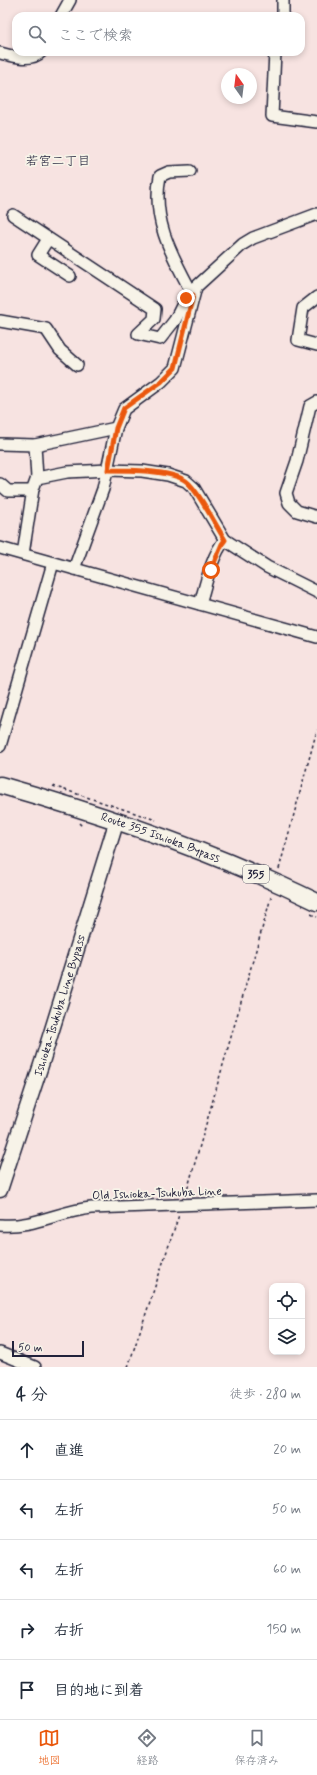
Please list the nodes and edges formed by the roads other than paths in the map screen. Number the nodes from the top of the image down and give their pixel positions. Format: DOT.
graph roads {
  1 [pos="70,0"];
  2 [pos="283,0"];
  3 [pos="63,12"];
  4 [pos="283,12"];
  5 [pos="0,53"];
  6 [pos="32,56"];
  7 [pos="274,56"];
  8 [pos="317,122"];
  9 [pos="190,171"];
  10 [pos="317,214"];
  11 [pos="13,215"];
  12 [pos="48,239"];
  13 [pos="70,276"];
  14 [pos="193,295"];
  15 [pos="317,297"];
  16 [pos="0,320"];
  17 [pos="317,345"];
  18 [pos="77,365"];
  19 [pos="317,402"];
  20 [pos="116,428"];
  21 [pos="0,444"];
  22 [pos="35,445"];
  23 [pos="108,470"];
  24 [pos="36,478"];
  25 [pos="0,484"];
  26 [pos="32,491"];
  27 [pos="317,517"];
  28 [pos="225,540"];
  29 [pos="0,548"];
  30 [pos="23,554"];
  31 [pos="52,563"];
  32 [pos="74,569"];
  33 [pos="317,592"];
  34 [pos="200,604"];
  35 [pos="317,637"];
  36 [pos="0,746"];
  37 [pos="0,785"];
  38 [pos="116,820"];
  39 [pos="317,902"];
  40 [pos="0,1190"];
  41 [pos="317,1200"];
  42 [pos="0,1225"];
  43 [pos="0,1353"];
  44 [pos="35,1367"];
  1 -- 3 [label="street"];
  2 -- 4 [label="street"];
  5 -- 6 [label="street"];
  7 -- 8 [label="street"];
  9 -- 14 [label="street"];
  10 -- 14 [label="street"];
  11 -- 12 [label="street"];
  12 -- 13 [label="street"];
  12 -- 14 [label="street"];
  14 -- 20 [label="street"];
  15 -- 17 [label="street"];
  16 -- 18 [label="street"];
  19 -- 27 [label="street"];
  20 -- 22 [label="street"];
  20 -- 23 [label="street"];
  21 -- 22 [label="street"];
  22 -- 24 [label="street"];
  23 -- 24 [label="street"];
  23 -- 28 [label="street"];
  23 -- 32 [label="street"];
  24 -- 26 [label="street"];
  25 -- 26 [label="street"];
  26 -- 30 [label="street"];
  28 -- 33 [label="street"];
  28 -- 34 [label="street"];
  29 -- 30 [label="street"];
  30 -- 31 [label="street"];
  31 -- 32 [label="street"];
  31 -- 36 [label="street"];
  32 -- 34 [label="street"];
  34 -- 35 [label="street"];
  37 -- 38 [label="highway, Route 355 Ishioka Bypass / 355"];
  38 -- 39 [label="highway, Route 355 Ishioka Bypass / 355"];
  38 -- 40 [label="main road, Ishioka-Tsukuba Line Bypass"];
  41 -- 42 [label="street, Old Ishioka-Tsukuba Line"];
  43 -- 44 [label="street"];
}
